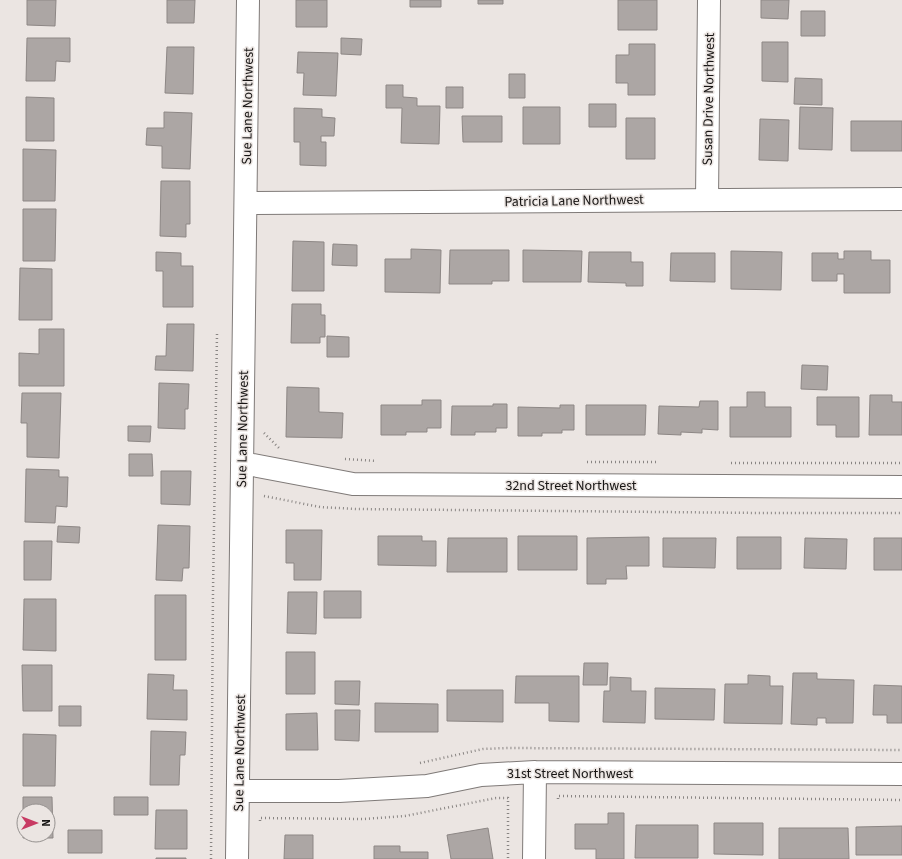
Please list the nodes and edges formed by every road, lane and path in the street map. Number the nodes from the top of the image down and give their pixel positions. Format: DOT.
graph roads {
  1 [pos="248,0"];
  2 [pos="709,0"];
  3 [pos="707,199"];
  4 [pos="902,199"];
  5 [pos="246,203"];
  6 [pos="217,334"];
  7 [pos="264,433"];
  8 [pos="280,448"];
  9 [pos="339,458"];
  10 [pos="383,461"];
  11 [pos="586,462"];
  12 [pos="663,462"];
  13 [pos="726,462"];
  14 [pos="242,463"];
  15 [pos="902,463"];
  16 [pos="902,487"];
  17 [pos="263,504"];
  18 [pos="902,513"];
  19 [pos="535,772"];
  20 [pos="902,774"];
  21 [pos="238,791"];
  22 [pos="902,800"];
  23 [pos="557,804"];
  24 [pos="260,825"];
  25 [pos="211,859"];
  26 [pos="237,859"];
  27 [pos="508,859"];
  28 [pos="534,859"];
  1 -- 5 [label="street, Sue Lane Northwest"];
  2 -- 3 [label="street, Susan Drive Northwest"];
  3 -- 4 [label="street, Patricia Lane Northwest"];
  3 -- 5 [label="street, Patricia Lane Northwest"];
  5 -- 14 [label="street, Sue Lane Northwest"];
  6 -- 25 [label="path"];
  7 -- 8 [label="path"];
  9 -- 10 [label="path"];
  11 -- 12 [label="path"];
  13 -- 15 [label="path"];
  14 -- 16 [label="street, 32nd Street Northwest"];
  14 -- 21 [label="street, Sue Lane Northwest"];
  17 -- 18 [label="path"];
  19 -- 20 [label="street, 31st Street Northwest"];
  19 -- 21 [label="street, 31st Street Northwest"];
  19 -- 28 [label="street"];
  21 -- 26 [label="street, Sue Lane Northwest"];
  22 -- 23 [label="path"];
  24 -- 27 [label="path"];
}
